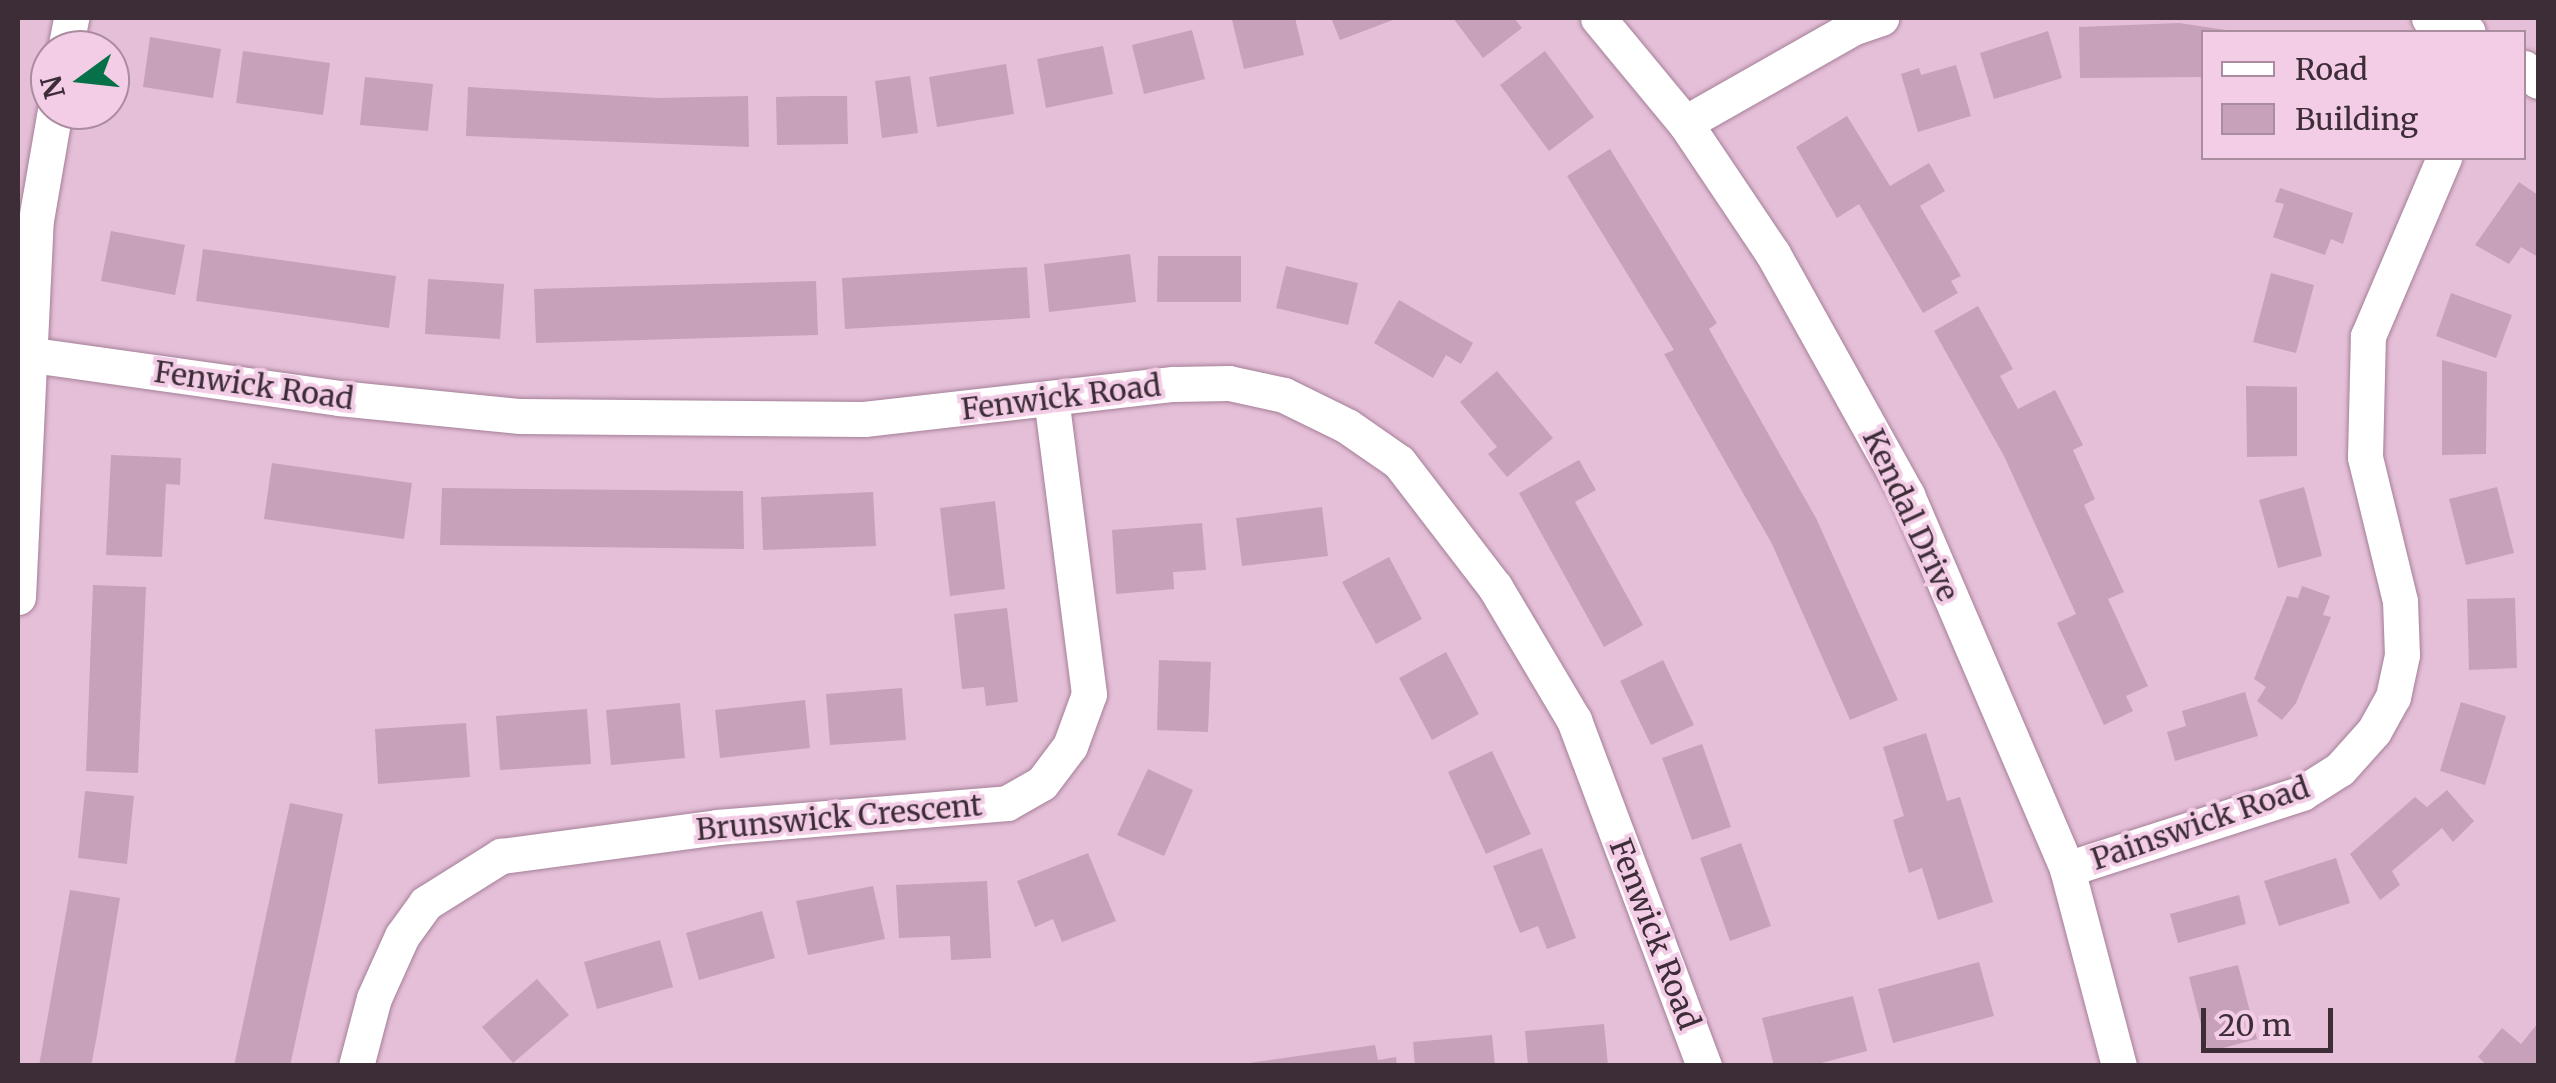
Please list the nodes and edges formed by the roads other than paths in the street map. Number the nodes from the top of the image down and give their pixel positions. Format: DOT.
graph roads {
  1 [pos="1598,18"];
  2 [pos="1881,18"];
  3 [pos="2430,18"];
  4 [pos="2463,30"];
  5 [pos="1685,123"];
  6 [pos="52,130"];
  7 [pos="2443,160"];
  8 [pos="26,354"];
  9 [pos="1052,399"];
  10 [pos="18,596"];
  11 [pos="2067,869"];
  12 [pos="356,1066"];
  13 [pos="1704,1066"];
  14 [pos="2119,1066"];
  1 -- 5 [label="street, Kendal Drive"];
  2 -- 5 [label="street"];
  3 -- 4 [label="street"];
  5 -- 11 [label="street, Kendal Drive"];
  6 -- 8 [label="street"];
  7 -- 11 [label="street, Painswick Road"];
  8 -- 9 [label="street, Fenwick Road"];
  8 -- 10 [label="street"];
  9 -- 12 [label="street, Brunswick Crescent"];
  9 -- 13 [label="street, Fenwick Road"];
  11 -- 14 [label="street, Kendal Drive"];
}
